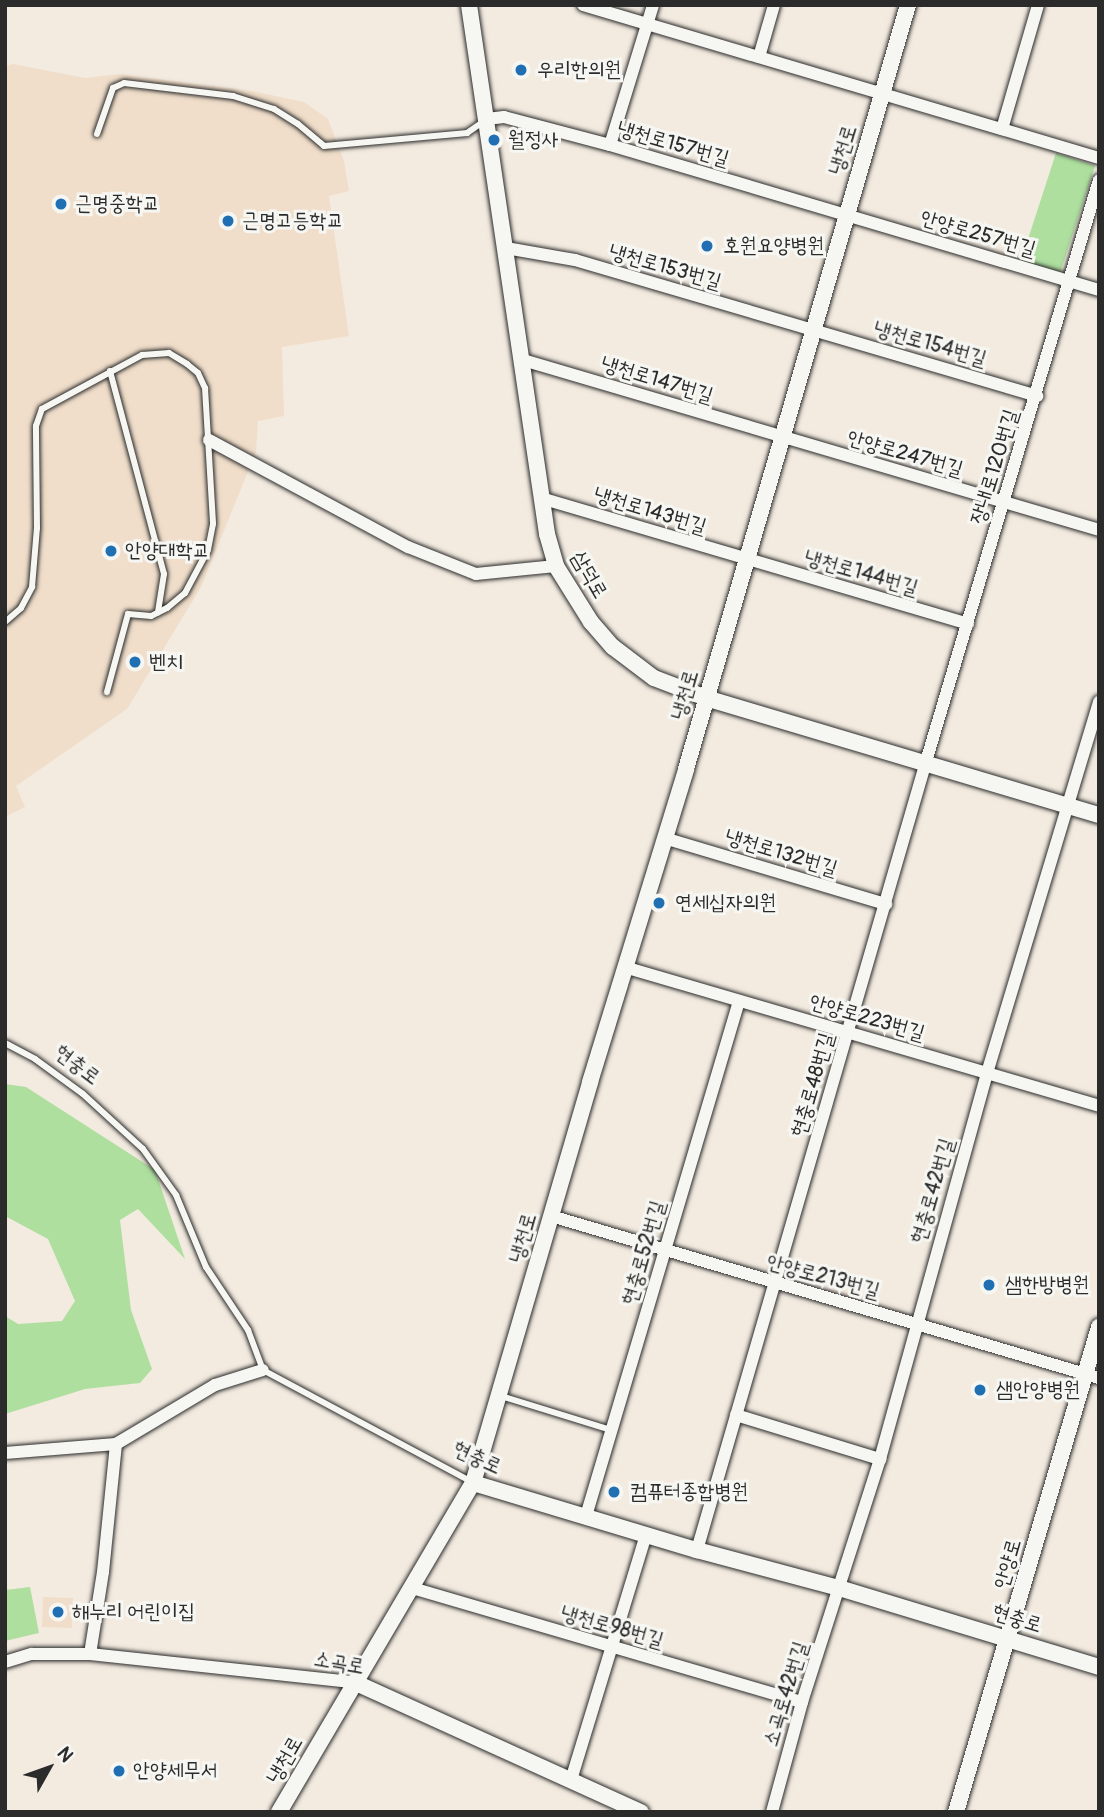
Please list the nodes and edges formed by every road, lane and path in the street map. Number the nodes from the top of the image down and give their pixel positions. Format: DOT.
graph roads {
  1 [pos="469,5"];
  2 [pos="583,5"];
  3 [pos="653,5"];
  4 [pos="774,5"];
  5 [pos="908,5"];
  6 [pos="1038,5"];
  7 [pos="647,25"];
  8 [pos="758,57"];
  9 [pos="882,92"];
  10 [pos="487,118"];
  11 [pos="1002,129"];
  12 [pos="97,134"];
  13 [pos="610,145"];
  14 [pos="1099,158"];
  15 [pos="1099,180"];
  16 [pos="846,215"];
  17 [pos="506,248"];
  18 [pos="1069,281"];
  19 [pos="1099,290"];
  20 [pos="811,330"];
  21 [pos="523,360"];
  22 [pos="110,371"];
  23 [pos="1037,396"];
  24 [pos="781,438"];
  25 [pos="209,440"];
  26 [pos="544,499"];
  27 [pos="1005,503"];
  28 [pos="1099,530"];
  29 [pos="745,560"];
  30 [pos="556,566"];
  31 [pos="158,613"];
  32 [pos="5,622"];
  33 [pos="968,624"];
  34 [pos="107,692"];
  35 [pos="706,698"];
  36 [pos="1099,702"];
  37 [pos="925,765"];
  38 [pos="1069,806"];
  39 [pos="1099,815"];
  40 [pos="664,838"];
  41 [pos="886,904"];
  42 [pos="625,967"];
  43 [pos="739,1001"];
  44 [pos="848,1032"];
  45 [pos="5,1044"];
  46 [pos="986,1073"];
  47 [pos="1099,1106"];
  48 [pos="551,1216"];
  49 [pos="664,1251"];
  50 [pos="775,1285"];
  51 [pos="916,1322"];
  52 [pos="1099,1327"];
  53 [pos="263,1370"];
  54 [pos="1092,1376"];
  55 [pos="499,1395"];
  56 [pos="736,1415"];
  57 [pos="611,1430"];
  58 [pos="116,1444"];
  59 [pos="5,1453"];
  60 [pos="880,1458"];
  61 [pos="473,1483"];
  62 [pos="586,1516"];
  63 [pos="646,1534"];
  64 [pos="697,1550"];
  65 [pos="412,1588"];
  66 [pos="839,1588"];
  67 [pos="1009,1638"];
  68 [pos="612,1647"];
  69 [pos="90,1654"];
  70 [pos="5,1662"];
  71 [pos="1099,1667"];
  72 [pos="354,1682"];
  73 [pos="802,1702"];
  74 [pos="571,1780"];
  75 [pos="279,1812"];
  76 [pos="641,1812"];
  77 [pos="772,1812"];
  78 [pos="956,1812"];
  1 -- 10 [label="street, 삼덕로"];
  2 -- 7 [label="street"];
  3 -- 7 [label="street"];
  4 -- 8 [label="street"];
  5 -- 9 [label="street, 냉천로"];
  6 -- 11 [label="street"];
  7 -- 8 [label="street"];
  7 -- 13 [label="street"];
  8 -- 9 [label="street"];
  9 -- 11 [label="street"];
  9 -- 16 [label="street, 냉천로"];
  10 -- 12 [label="lane"];
  10 -- 13 [label="street, 냉천로157번길"];
  10 -- 17 [label="street, 삼덕로"];
  11 -- 14 [label="street"];
  13 -- 16 [label="street, 냉천로157번길"];
  15 -- 18 [label="street, 장내로120번길"];
  16 -- 18 [label="street, 안양로257번길"];
  16 -- 20 [label="street, 냉천로"];
  17 -- 20 [label="street, 냉천로153번길"];
  17 -- 21 [label="street, 삼덕로"];
  18 -- 19 [label="street, 안양로257번길"];
  18 -- 23 [label="street, 장내로120번길"];
  20 -- 23 [label="street, 냉천로154번길"];
  20 -- 24 [label="street, 냉천로"];
  21 -- 24 [label="street, 냉천로147번길"];
  21 -- 26 [label="street, 삼덕로"];
  22 -- 25 [label="lane"];
  22 -- 31 [label="lane"];
  22 -- 32 [label="lane"];
  23 -- 27 [label="street, 장내로120번길"];
  24 -- 27 [label="street, 안양로247번길"];
  24 -- 29 [label="street, 냉천로"];
  25 -- 30 [label="street"];
  25 -- 31 [label="lane"];
  26 -- 29 [label="street, 냉천로143번길"];
  26 -- 30 [label="street, 삼덕로"];
  27 -- 28 [label="street, 안양로247번길"];
  27 -- 33 [label="street, 장내로120번길"];
  29 -- 33 [label="street, 냉천로144번길"];
  29 -- 35 [label="street, 냉천로"];
  30 -- 35 [label="street, 삼덕로"];
  31 -- 34 [label="lane"];
  33 -- 37 [label="street, 장내로120번길"];
  35 -- 37 [label="street, 삼덕로"];
  35 -- 40 [label="street, 냉천로"];
  36 -- 38 [label="street, 현충로42번길"];
  37 -- 38 [label="street, 삼덕로"];
  37 -- 41 [label="street, 현충로48번길"];
  38 -- 39 [label="street, 삼덕로"];
  38 -- 46 [label="street, 현충로42번길"];
  40 -- 41 [label="street, 냉천로132번길"];
  40 -- 42 [label="street, 냉천로"];
  41 -- 44 [label="street, 현충로48번길"];
  42 -- 43 [label="street, 안양로223번길"];
  42 -- 48 [label="street, 냉천로"];
  43 -- 44 [label="street, 안양로223번길"];
  43 -- 49 [label="street, 현충로52번길"];
  44 -- 46 [label="street, 안양로223번길"];
  44 -- 50 [label="street, 현충로48번길"];
  45 -- 53 [label="lane, 현충로"];
  46 -- 47 [label="street, 안양로223번길"];
  46 -- 51 [label="street, 현충로42번길"];
  48 -- 49 [label="street, 안양로213번길"];
  48 -- 55 [label="street, 냉천로"];
  49 -- 50 [label="street, 안양로213번길"];
  49 -- 57 [label="street, 현충로52번길"];
  50 -- 51 [label="street, 안양로213번길"];
  50 -- 56 [label="street, 현충로48번길"];
  51 -- 54 [label="street, 안양로213번길"];
  51 -- 60 [label="street, 현충로42번길"];
  52 -- 54 [label="street, 안양로"];
  53 -- 58 [label="street"];
  53 -- 61 [label="lane, 현충로"];
  54 -- 67 [label="street, 안양로"];
  55 -- 57 [label="lane"];
  55 -- 61 [label="street, 냉천로"];
  56 -- 60 [label="street"];
  56 -- 64 [label="street, 현충로48번길"];
  57 -- 62 [label="street, 현충로52번길"];
  58 -- 59 [label="street"];
  58 -- 69 [label="street"];
  60 -- 66 [label="street, 현충로42번길"];
  61 -- 62 [label="street, 현충로"];
  61 -- 65 [label="street, 냉천로"];
  62 -- 63 [label="street, 현충로"];
  63 -- 64 [label="street, 현충로"];
  63 -- 68 [label="street"];
  64 -- 66 [label="street, 현충로"];
  65 -- 68 [label="street, 냉천로98번길"];
  65 -- 72 [label="street, 냉천로"];
  66 -- 67 [label="street, 현충로"];
  66 -- 73 [label="street, 소곡로42번길"];
  67 -- 71 [label="street, 현충로"];
  67 -- 78 [label="street, 안양로"];
  68 -- 73 [label="street, 냉천로98번길"];
  68 -- 74 [label="street"];
  69 -- 70 [label="street, 소곡로"];
  69 -- 72 [label="street, 소곡로"];
  72 -- 74 [label="street, 소곡로"];
  72 -- 75 [label="street, 냉천로"];
  73 -- 77 [label="street, 소곡로42번길"];
  74 -- 76 [label="street, 소곡로"];
}
